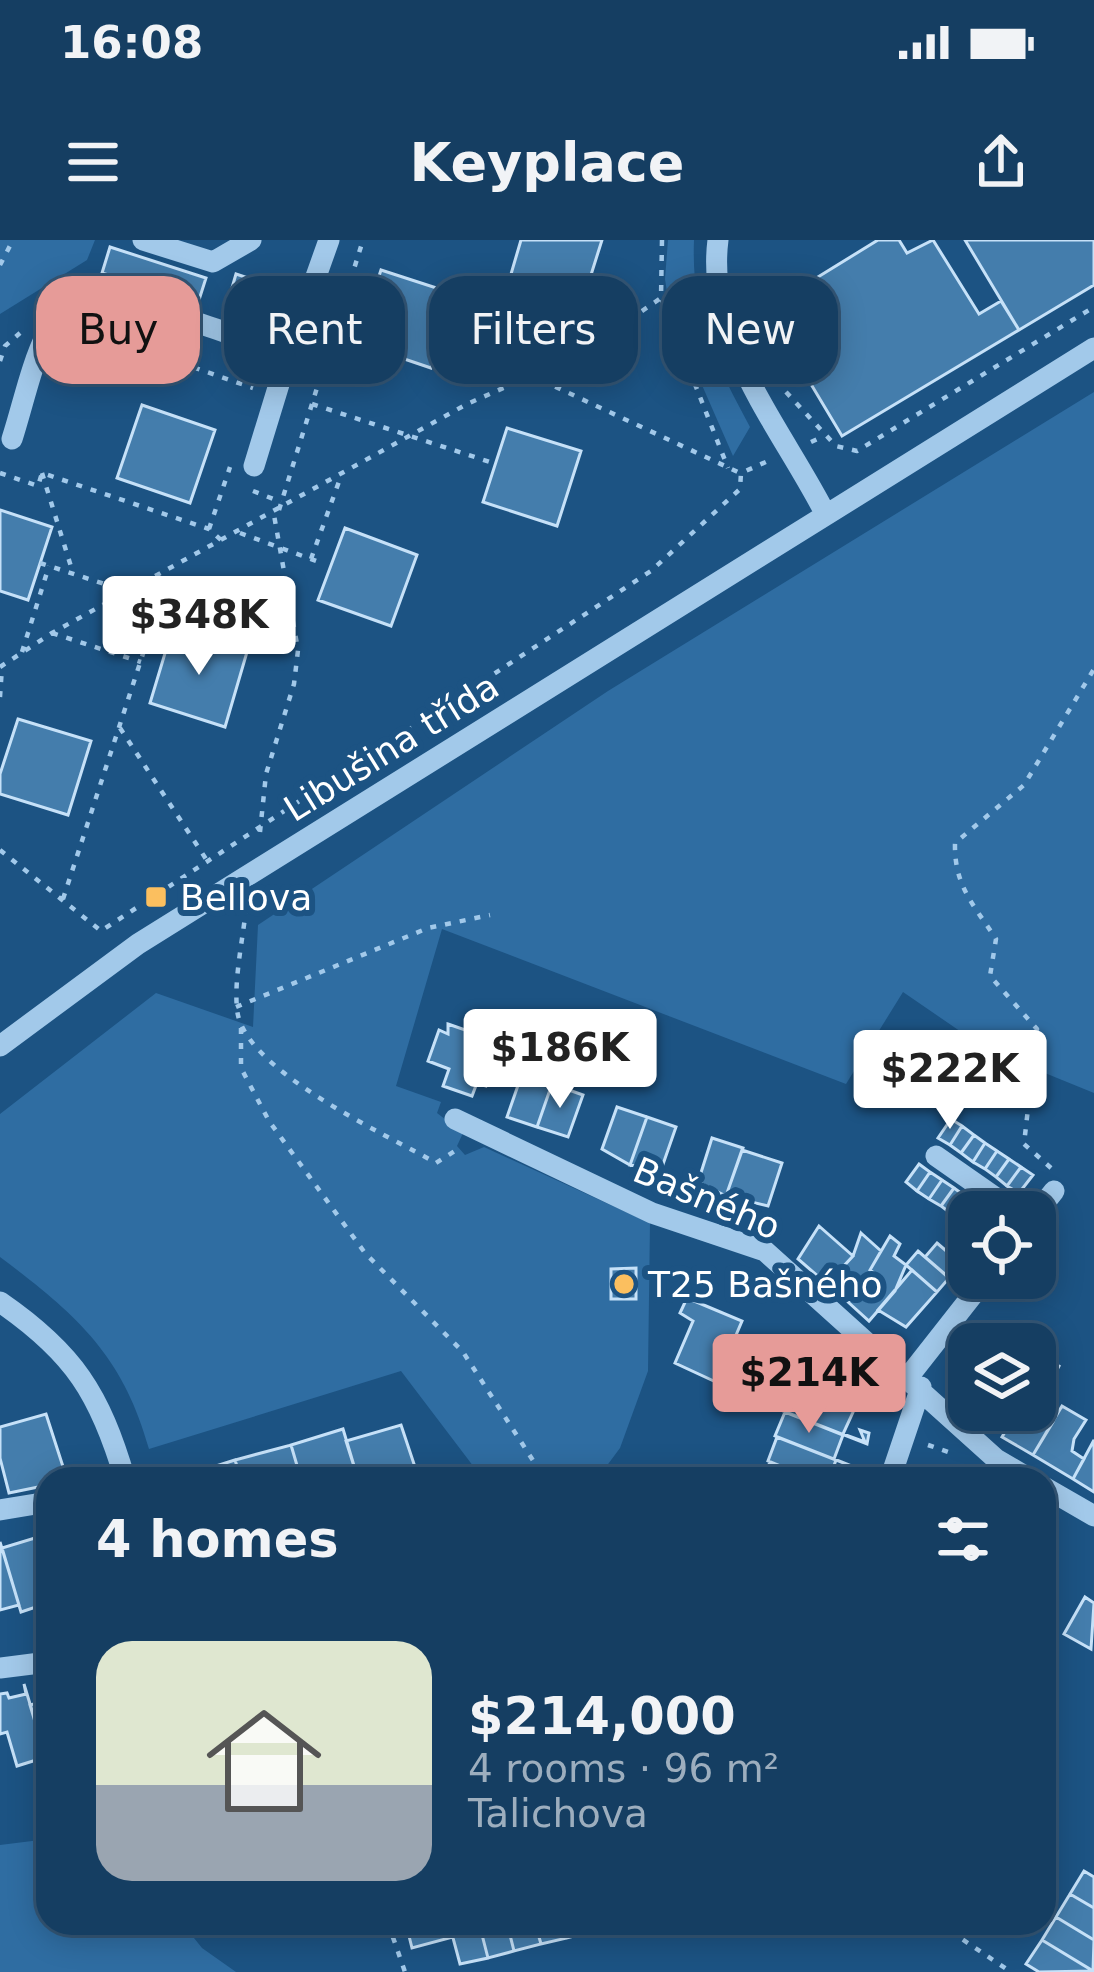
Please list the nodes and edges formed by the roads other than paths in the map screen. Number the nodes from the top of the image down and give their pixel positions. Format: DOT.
graph roads {
  1 [pos="143,240"];
  2 [pos="250,240"];
  3 [pos="328,240"];
  4 [pos="718,240"];
  5 [pos="316,276"];
  6 [pos="224,336"];
  7 [pos="1094,348"];
  8 [pos="276,384"];
  9 [pos="12,439"];
  10 [pos="243,462"];
  11 [pos="826,515"];
  12 [pos="0,1046"];
  13 [pos="455,1119"];
  14 [pos="936,1156"];
  15 [pos="986,1191"];
  16 [pos="972,1299"];
  17 [pos="0,1302"];
  18 [pos="915,1382"];
  19 [pos="121,1467"];
  20 [pos="894,1467"];
  21 [pos="1010,1467"];
  22 [pos="1056,1494"];
  23 [pos="36,1504"];
  24 [pos="0,1510"];
  25 [pos="1094,1516"];
  26 [pos="36,1664"];
  27 [pos="0,1668"];
  1 -- 2 [label="street"];
  3 -- 5 [label="street"];
  4 -- 11 [label="street"];
  6 -- 9 [label="street"];
  7 -- 11 [label="street, Libušina třída"];
  8 -- 10 [label="street"];
  11 -- 12 [label="street, Libušina třída"];
  13 -- 18 [label="street, Bašného"];
  14 -- 15 [label="street"];
  16 -- 18 [label="street"];
  17 -- 19 [label="street"];
  18 -- 20 [label="street"];
  18 -- 21 [label="street, Bašného"];
  22 -- 25 [label="street"];
  23 -- 24 [label="street"];
  26 -- 27 [label="street"];
}
